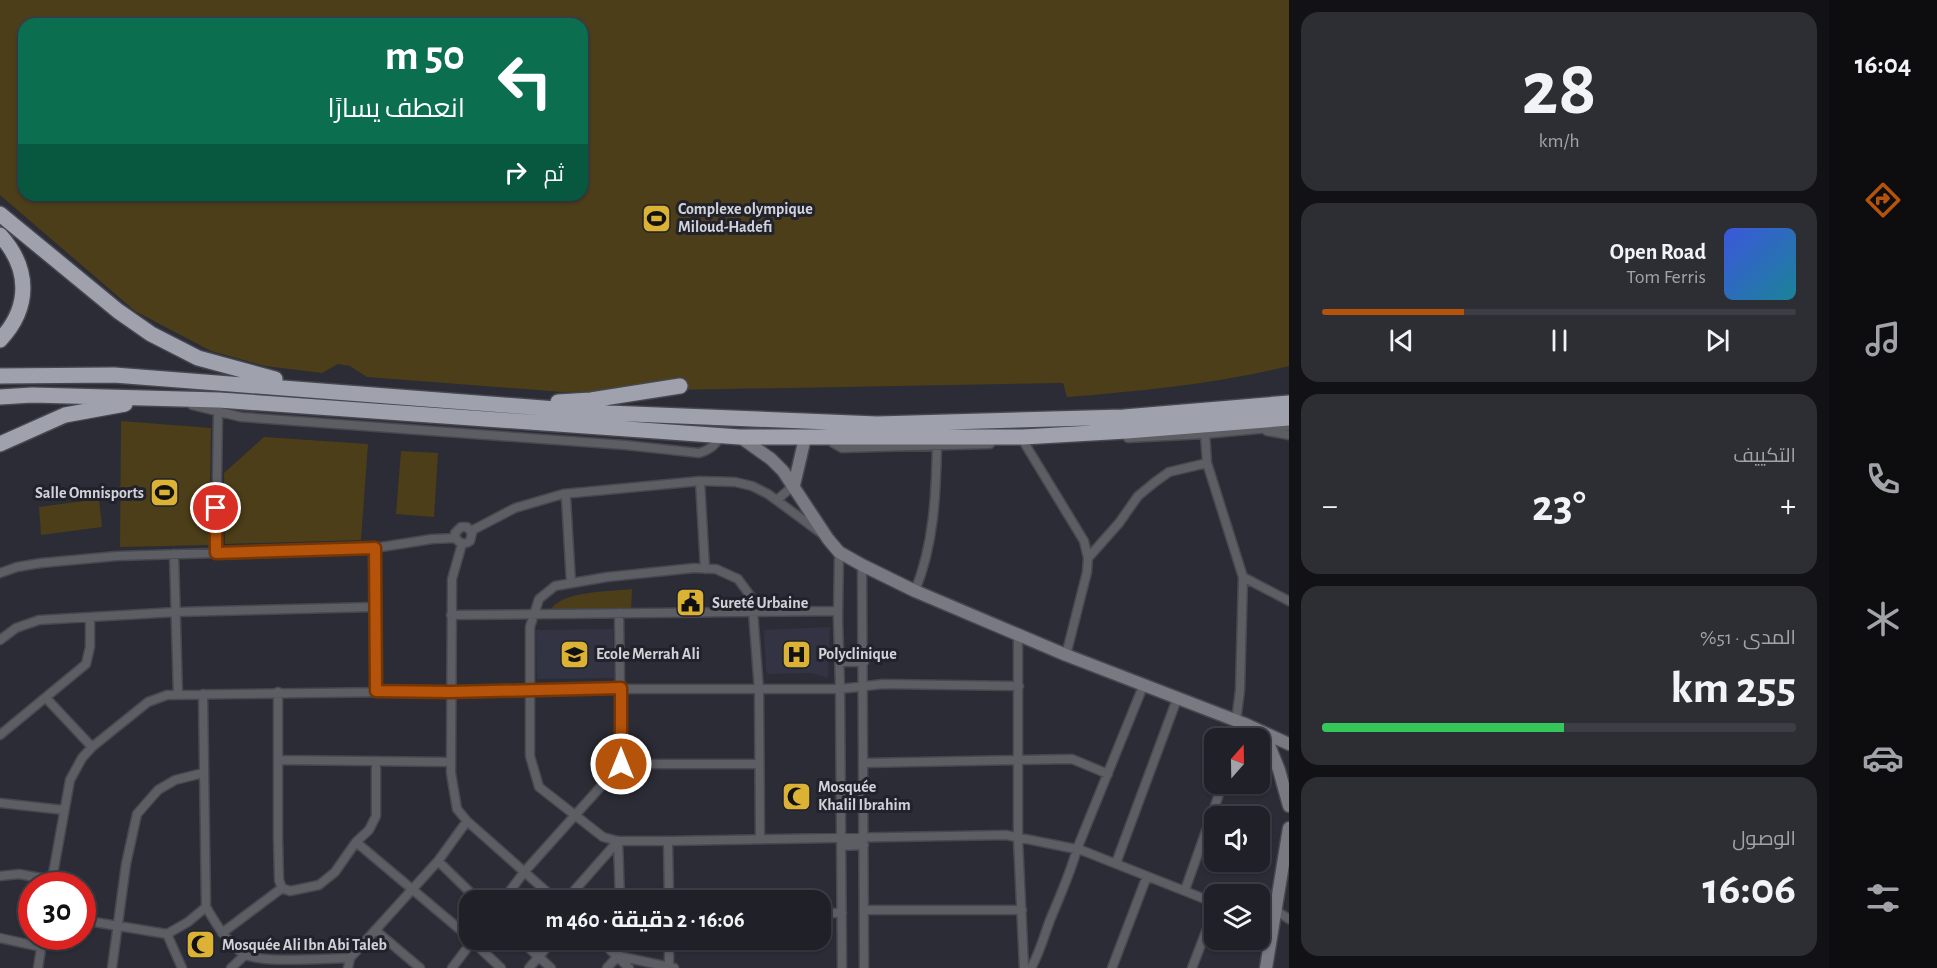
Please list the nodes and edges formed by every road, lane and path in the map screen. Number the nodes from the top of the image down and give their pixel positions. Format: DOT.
graph roads {
  1 [pos="0,214"];
  2 [pos="0,235"];
  3 [pos="0,340"];
  4 [pos="0,376"];
  5 [pos="680,386"];
  6 [pos="325,390"];
  7 [pos="0,397"];
  8 [pos="1289,398"];
  9 [pos="163,399"];
  10 [pos="479,403"];
  11 [pos="1289,403"];
  12 [pos="1261,407"];
  13 [pos="218,411"];
  14 [pos="1289,418"];
  15 [pos="1289,426"];
  16 [pos="1258,429"];
  17 [pos="1205,434"];
  18 [pos="1289,435"];
  19 [pos="721,436"];
  20 [pos="740,437"];
  21 [pos="831,437"];
  22 [pos="805,438"];
  23 [pos="0,444"];
  24 [pos="1025,444"];
  25 [pos="937,445"];
  26 [pos="1207,463"];
  27 [pos="700,481"];
  28 [pos="794,485"];
  29 [pos="566,498"];
  30 [pos="777,500"];
  31 [pos="471,531"];
  32 [pos="828,539"];
  33 [pos="459,541"];
  34 [pos="375,548"];
  35 [pos="839,552"];
  36 [pos="216,553"];
  37 [pos="174,554"];
  38 [pos="1088,558"];
  39 [pos="862,565"];
  40 [pos="705,569"];
  41 [pos="0,573"];
  42 [pos="1243,577"];
  43 [pos="571,583"];
  44 [pos="915,591"];
  45 [pos="1289,601"];
  46 [pos="374,607"];
  47 [pos="838,611"];
  48 [pos="176,612"];
  49 [pos="753,612"];
  50 [pos="533,614"];
  51 [pos="619,614"];
  52 [pos="451,615"];
  53 [pos="90,619"];
  54 [pos="1018,633"];
  55 [pos="0,640"];
  56 [pos="1066,655"];
  57 [pos="840,662"];
  58 [pos="864,662"];
  59 [pos="1144,684"];
  60 [pos="863,686"];
  61 [pos="1019,686"];
  62 [pos="621,688"];
  63 [pos="840,689"];
  64 [pos="530,690"];
  65 [pos="759,690"];
  66 [pos="376,691"];
  67 [pos="278,692"];
  68 [pos="451,692"];
  69 [pos="203,693"];
  70 [pos="178,695"];
  71 [pos="46,698"];
  72 [pos="1177,699"];
  73 [pos="1240,723"];
  74 [pos="1240,728"];
  75 [pos="1252,728"];
  76 [pos="0,735"];
  77 [pos="1270,736"];
  78 [pos="1289,744"];
  79 [pos="92,747"];
  80 [pos="1270,748"];
  81 [pos="278,760"];
  82 [pos="1018,760"];
  83 [pos="376,761"];
  84 [pos="452,762"];
  85 [pos="621,764"];
  86 [pos="759,764"];
  87 [pos="863,764"];
  88 [pos="203,773"];
  89 [pos="1108,774"];
  90 [pos="1219,794"];
  91 [pos="0,803"];
  92 [pos="1289,806"];
  93 [pos="64,810"];
  94 [pos="576,816"];
  95 [pos="467,821"];
  96 [pos="1289,828"];
  97 [pos="1018,838"];
  98 [pos="760,839"];
  99 [pos="618,841"];
  100 [pos="864,841"];
  101 [pos="356,842"];
  102 [pos="668,842"];
  103 [pos="841,842"];
  104 [pos="1077,849"];
  105 [pos="438,861"];
  106 [pos="1116,863"];
  107 [pos="525,871"];
  108 [pos="53,872"];
  109 [pos="18,874"];
  110 [pos="0,876"];
  111 [pos="1147,876"];
  112 [pos="282,888"];
  113 [pos="412,888"];
  114 [pos="468,890"];
  115 [pos="511,890"];
  116 [pos="545,890"];
  117 [pos="575,890"];
  118 [pos="620,890"];
  119 [pos="669,890"];
  120 [pos="1185,890"];
  121 [pos="1204,898"];
  122 [pos="206,908"];
  123 [pos="864,910"];
  124 [pos="1022,910"];
  125 [pos="1275,910"];
  126 [pos="831,913"];
  127 [pos="842,913"];
  128 [pos="1270,917"];
  129 [pos="1289,919"];
  130 [pos="96,923"];
  131 [pos="118,927"];
  132 [pos="459,928"];
  133 [pos="375,930"];
  134 [pos="222,933"];
  135 [pos="167,934"];
  136 [pos="1204,937"];
  137 [pos="0,939"];
  138 [pos="18,943"];
  139 [pos="41,950"];
  140 [pos="464,950"];
  141 [pos="483,950"];
  142 [pos="531,950"];
  143 [pos="545,950"];
  144 [pos="611,950"];
  145 [pos="618,950"];
  146 [pos="670,950"];
  147 [pos="1266,950"];
  148 [pos="245,955"];
  149 [pos="618,956"];
  150 [pos="539,957"];
  151 [pos="350,958"];
  152 [pos="264,964"];
  153 [pos="672,967"];
  154 [pos="38,968"];
  155 [pos="112,968"];
  156 [pos="182,968"];
  157 [pos="231,968"];
  158 [pos="348,968"];
  159 [pos="420,968"];
  160 [pos="452,968"];
  161 [pos="501,968"];
  162 [pos="529,968"];
  163 [pos="551,968"];
  164 [pos="607,968"];
  165 [pos="629,968"];
  166 [pos="842,968"];
  167 [pos="864,968"];
  168 [pos="1024,968"];
  169 [pos="1031,968"];
  170 [pos="1112,968"];
  171 [pos="1192,968"];
  172 [pos="1266,968"];
  1 -- 6 [label="highway"];
  2 -- 3 [label="highway"];
  4 -- 6 [label="highway"];
  5 -- 10 [label="highway"];
  6 -- 10 [label="highway"];
  7 -- 9 [label="highway"];
  8 -- 12 [label="highway"];
  9 -- 13 [label="street"];
  9 -- 19 [label="highway"];
  9 -- 23 [label="highway"];
  10 -- 12 [label="highway"];
  11 -- 12 [label="highway"];
  13 -- 19 [label="street"];
  13 -- 36 [label="street"];
  14 -- 21 [label="highway"];
  15 -- 16 [label="street"];
  16 -- 17 [label="street"];
  16 -- 18 [label="street"];
  17 -- 24 [label="street"];
  17 -- 26 [label="street"];
  19 -- 20 [label="highway"];
  20 -- 22 [label="highway"];
  20 -- 28 [label="street"];
  21 -- 22 [label="highway"];
  21 -- 25 [label="street"];
  22 -- 28 [label="street"];
  24 -- 25 [label="street"];
  24 -- 38 [label="street"];
  25 -- 44 [label="street"];
  26 -- 38 [label="street"];
  26 -- 42 [label="street"];
  27 -- 30 [label="street"];
  27 -- 31 [label="street"];
  27 -- 40 [label="street"];
  28 -- 30 [label="street"];
  28 -- 32 [label="street"];
  29 -- 43 [label="street"];
  30 -- 32 [label="street"];
  31 -- 33 [label="street"];
  31 -- 33 [label="street"];
  32 -- 35 [label="street"];
  33 -- 34 [label="street"];
  33 -- 52 [label="street"];
  34 -- 36 [label="street"];
  34 -- 46 [label="street"];
  35 -- 39 [label="street"];
  35 -- 47 [label="street"];
  36 -- 37 [label="street"];
  37 -- 41 [label="street"];
  37 -- 48 [label="street"];
  38 -- 56 [label="street"];
  39 -- 44 [label="street"];
  39 -- 58 [label="street"];
  40 -- 43 [label="street"];
  40 -- 49 [label="street"];
  42 -- 45 [label="street"];
  42 -- 73 [label="street"];
  43 -- 50 [label="street"];
  44 -- 54 [label="street"];
  46 -- 48 [label="street"];
  46 -- 66 [label="street"];
  47 -- 49 [label="street"];
  47 -- 57 [label="street"];
  48 -- 53 [label="street"];
  48 -- 70 [label="street"];
  49 -- 51 [label="street"];
  49 -- 65 [label="street"];
  50 -- 51 [label="street"];
  50 -- 52 [label="street"];
  50 -- 64 [label="street"];
  51 -- 62 [label="street"];
  52 -- 68 [label="street"];
  53 -- 55 [label="street"];
  53 -- 71 [label="street"];
  54 -- 56 [label="street"];
  54 -- 61 [label="street"];
  56 -- 59 [label="street"];
  57 -- 58 [label="street"];
  57 -- 63 [label="street"];
  58 -- 60 [label="street"];
  59 -- 72 [label="street"];
  59 -- 89 [label="street"];
  60 -- 61 [label="street"];
  60 -- 63 [label="street"];
  60 -- 87 [label="street"];
  61 -- 82 [label="street"];
  62 -- 64 [label="street"];
  62 -- 65 [label="street"];
  62 -- 85 [label="street"];
  63 -- 65 [label="street"];
  63 -- 103 [label="street"];
  64 -- 68 [label="street"];
  64 -- 94 [label="street"];
  65 -- 86 [label="street"];
  66 -- 67 [label="street"];
  66 -- 68 [label="street"];
  67 -- 69 [label="street"];
  67 -- 81 [label="street"];
  68 -- 84 [label="street"];
  69 -- 70 [label="street"];
  69 -- 88 [label="street"];
  70 -- 79 [label="street"];
  71 -- 76 [label="street"];
  71 -- 79 [label="street"];
  72 -- 73 [label="street"];
  72 -- 106 [label="street"];
  73 -- 74 [label="street"];
  73 -- 75 [label="street"];
  77 -- 78 [label="street"];
  79 -- 93 [label="street"];
  80 -- 92 [label="street"];
  81 -- 83 [label="street"];
  81 -- 112 [label="street"];
  82 -- 87 [label="street"];
  82 -- 89 [label="street"];
  82 -- 97 [label="street"];
  83 -- 84 [label="street"];
  83 -- 101 [label="street"];
  84 -- 95 [label="street"];
  85 -- 86 [label="street"];
  85 -- 94 [label="street"];
  86 -- 98 [label="street"];
  87 -- 100 [label="street"];
  88 -- 122 [label="street"];
  88 -- 131 [label="street"];
  89 -- 104 [label="street"];
  90 -- 120 [label="street"];
  91 -- 93 [label="street"];
  93 -- 108 [label="street"];
  94 -- 99 [label="street"];
  94 -- 107 [label="street"];
  95 -- 105 [label="street"];
  95 -- 107 [label="street"];
  96 -- 125 [label="street"];
  97 -- 100 [label="street"];
  97 -- 104 [label="street"];
  97 -- 124 [label="street"];
  98 -- 102 [label="street"];
  98 -- 103 [label="street"];
  99 -- 102 [label="street"];
  99 -- 117 [label="street"];
  99 -- 118 [label="street"];
  100 -- 103 [label="street"];
  100 -- 123 [label="street"];
  101 -- 112 [label="street"];
  101 -- 113 [label="street"];
  102 -- 119 [label="street"];
  103 -- 127 [label="street"];
  104 -- 106 [label="street"];
  104 -- 169 [label="street"];
  105 -- 113 [label="street"];
  105 -- 114 [label="street"];
  106 -- 111 [label="street"];
  107 -- 115 [label="street"];
  107 -- 116 [label="street"];
  109 -- 110 [label="street"];
  111 -- 120 [label="street"];
  111 -- 170 [label="street"];
  112 -- 134 [label="street"];
  113 -- 132 [label="street"];
  113 -- 133 [label="street"];
  120 -- 121 [label="street"];
  122 -- 134 [label="street"];
  122 -- 135 [label="street"];
  123 -- 124 [label="street"];
  123 -- 167 [label="street"];
  124 -- 168 [label="street"];
  125 -- 128 [label="street"];
  125 -- 129 [label="street"];
  126 -- 127 [label="street"];
  127 -- 166 [label="street"];
  130 -- 131 [label="street"];
  131 -- 135 [label="street"];
  131 -- 155 [label="street"];
  133 -- 151 [label="street"];
  133 -- 159 [label="street"];
  134 -- 148 [label="street"];
  135 -- 156 [label="street"];
  136 -- 171 [label="street"];
  137 -- 138 [label="street"];
  139 -- 154 [label="street"];
  140 -- 160 [label="street"];
  141 -- 161 [label="street"];
  142 -- 150 [label="street"];
  143 -- 150 [label="street"];
  144 -- 149 [label="street"];
  145 -- 149 [label="street"];
  146 -- 153 [label="street"];
  147 -- 172 [label="street"];
  148 -- 152 [label="street"];
  148 -- 157 [label="street"];
  149 -- 153 [label="street"];
  149 -- 164 [label="street"];
  149 -- 165 [label="street"];
  150 -- 162 [label="street"];
  150 -- 163 [label="street"];
  151 -- 152 [label="street"];
  151 -- 158 [label="street"];
}
